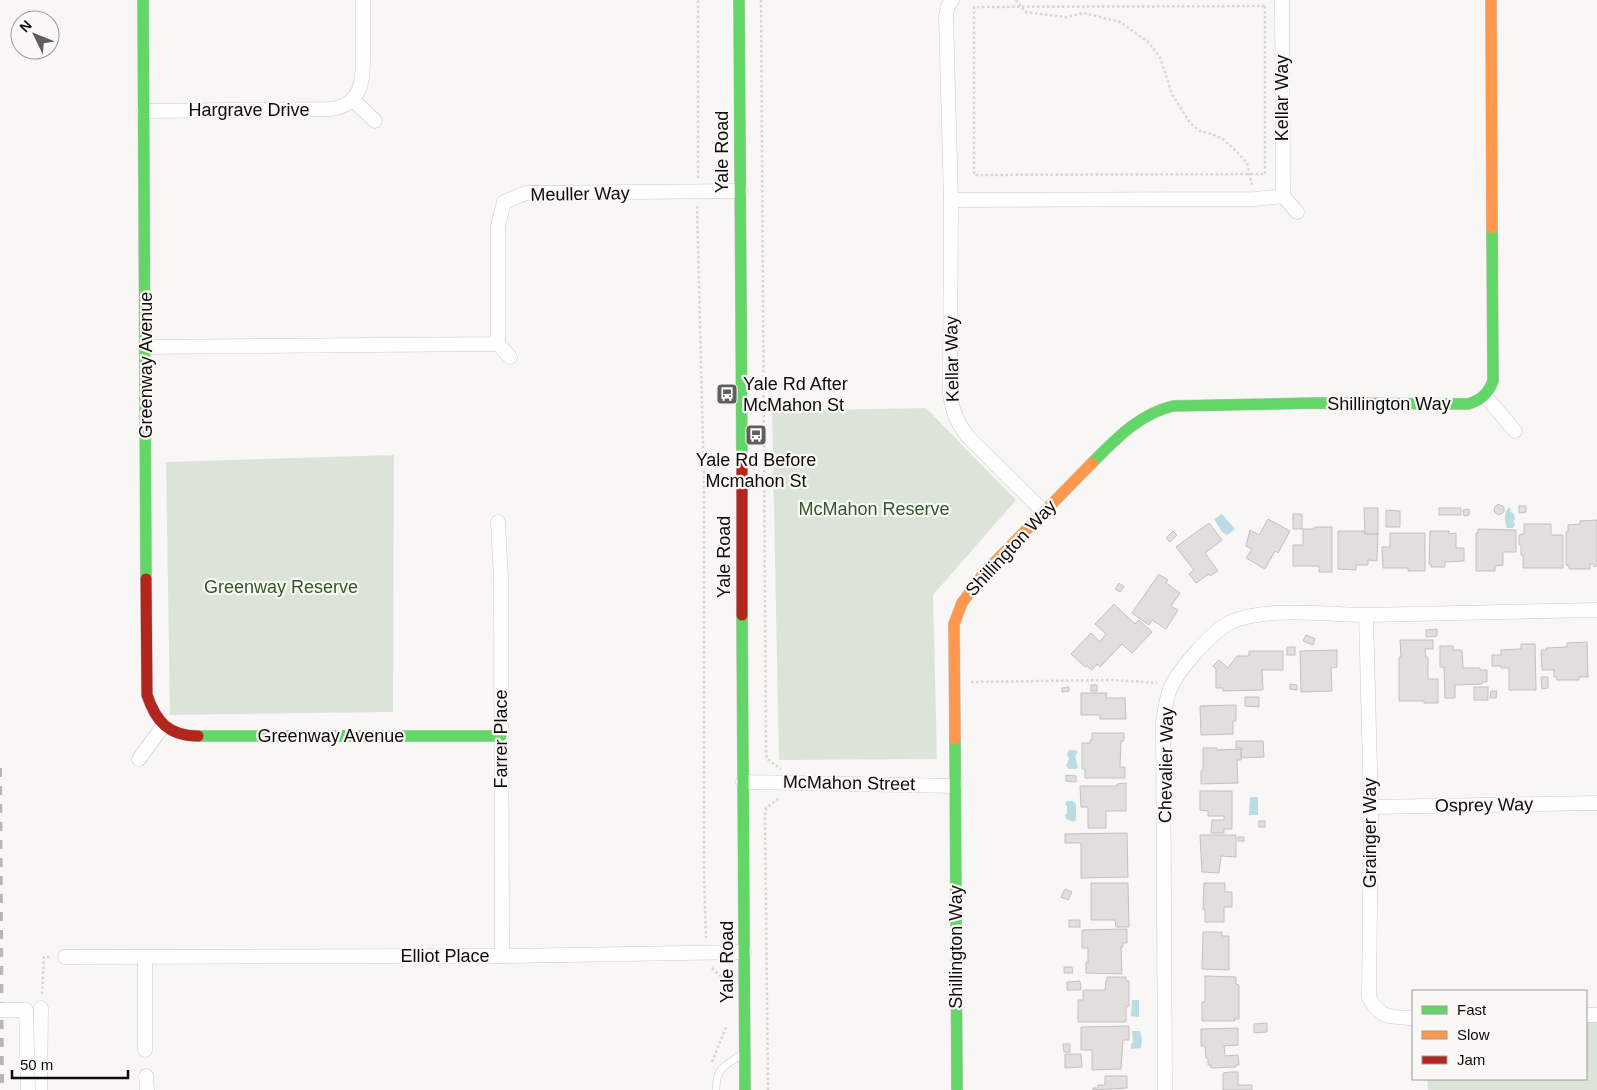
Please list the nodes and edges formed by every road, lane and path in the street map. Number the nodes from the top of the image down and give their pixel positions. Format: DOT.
graph roads {
  1 [pos="143,0"];
  2 [pos="363,0"];
  3 [pos="698,0"];
  4 [pos="739,0"];
  5 [pos="761,0"];
  6 [pos="952,0"];
  7 [pos="1016,0"];
  8 [pos="1282,0"];
  9 [pos="1491,0"];
  10 [pos="1020,7"];
  11 [pos="352,100"];
  12 [pos="144,111"];
  13 [pos="375,120"];
  14 [pos="1249,174"];
  15 [pos="740,191"];
  16 [pos="698,192"];
  17 [pos="1283,196"];
  18 [pos="1255,199"];
  19 [pos="951,200"];
  20 [pos="1297,212"];
  21 [pos="498,344"];
  22 [pos="145,347"];
  23 [pos="510,357"];
  24 [pos="1486,397"];
  25 [pos="1515,431"];
  26 [pos="1044,512"];
  27 [pos="498,522"];
  28 [pos="1597,610"];
  29 [pos="1366,615"];
  30 [pos="954,682"];
  31 [pos="1170,688"];
  32 [pos="163,726"];
  33 [pos="501,736"];
  34 [pos="139,759"];
  35 [pos="783,772"];
  36 [pos="743,782"];
  37 [pos="955,786"];
  38 [pos="780,796"];
  39 [pos="1597,803"];
  40 [pos="1371,807"];
  41 [pos="706,942"];
  42 [pos="744,952"];
  43 [pos="502,956"];
  44 [pos="65,957"];
  45 [pos="145,957"];
  46 [pos="707,964"];
  47 [pos="728,988"];
  48 [pos="41,1008"];
  49 [pos="0,1010"];
  50 [pos="1412,1018"];
  51 [pos="728,1022"];
  52 [pos="146,1050"];
  53 [pos="745,1053"];
  54 [pos="710,1069"];
  55 [pos="146,1076"];
  56 [pos="28,1090"];
  57 [pos="40,1090"];
  58 [pos="147,1090"];
  59 [pos="716,1090"];
  60 [pos="745,1090"];
  61 [pos="768,1090"];
  62 [pos="957,1090"];
  63 [pos="1165,1090"];
  1 -- 12 [label="street, Greenway Avenue"];
  2 -- 11 [label="street"];
  3 -- 16 [label="path"];
  4 -- 15 [label="street, Yale Road"];
  5 -- 35 [label="path"];
  6 -- 19 [label="street, Kellar Way"];
  7 -- 10 [label="path"];
  8 -- 17 [label="street, Kellar Way"];
  9 -- 24 [label="street"];
  10 -- 14 [label="path"];
  10 -- 14 [label="path"];
  10 -- 14 [label="path"];
  11 -- 12 [label="street, Hargrave Drive"];
  11 -- 13 [label="street"];
  12 -- 22 [label="street, Greenway Avenue"];
  14 -- 18 [label="path"];
  15 -- 16 [label="street, Meuller Way"];
  15 -- 36 [label="street, Yale Road"];
  16 -- 21 [label="street, Meuller Way"];
  16 -- 41 [label="path"];
  17 -- 18 [label="street"];
  17 -- 20 [label="street"];
  18 -- 19 [label="street"];
  19 -- 26 [label="street, Kellar Way"];
  21 -- 22 [label="street"];
  21 -- 23 [label="street"];
  22 -- 32 [label="street, Greenway Avenue"];
  24 -- 25 [label="street"];
  24 -- 26 [label="street, Shillington Way"];
  26 -- 30 [label="street, Shillington Way"];
  27 -- 33 [label="street, Farrer Place"];
  28 -- 29 [label="street, Chevalier Way"];
  29 -- 31 [label="street, Chevalier Way"];
  29 -- 40 [label="street, Grainger Way"];
  30 -- 31 [label="path"];
  30 -- 37 [label="street, Shillington Way"];
  31 -- 63 [label="street, Chevalier Way"];
  32 -- 33 [label="street, Greenway Avenue"];
  32 -- 34 [label="street"];
  33 -- 43 [label="street, Farrer Place"];
  36 -- 37 [label="street, McMahon Street"];
  36 -- 42 [label="street, Yale Road"];
  37 -- 62 [label="street, Shillington Way"];
  38 -- 61 [label="path"];
  39 -- 40 [label="street, Osprey Way"];
  40 -- 50 [label="street, Grainger Way"];
  42 -- 43 [label="street, Elliot Place"];
  42 -- 53 [label="street, Yale Road"];
  43 -- 45 [label="street, Elliot Place"];
  44 -- 45 [label="street, Elliot Place"];
  44 -- 48 [label="path"];
  45 -- 52 [label="street"];
  46 -- 47 [label="path"];
  48 -- 57 [label="street"];
  49 -- 56 [label="street, bridge"];
  51 -- 54 [label="path"];
  53 -- 59 [label="lane"];
  53 -- 60 [label="street, Yale Road"];
  55 -- 58 [label="street"];
}
